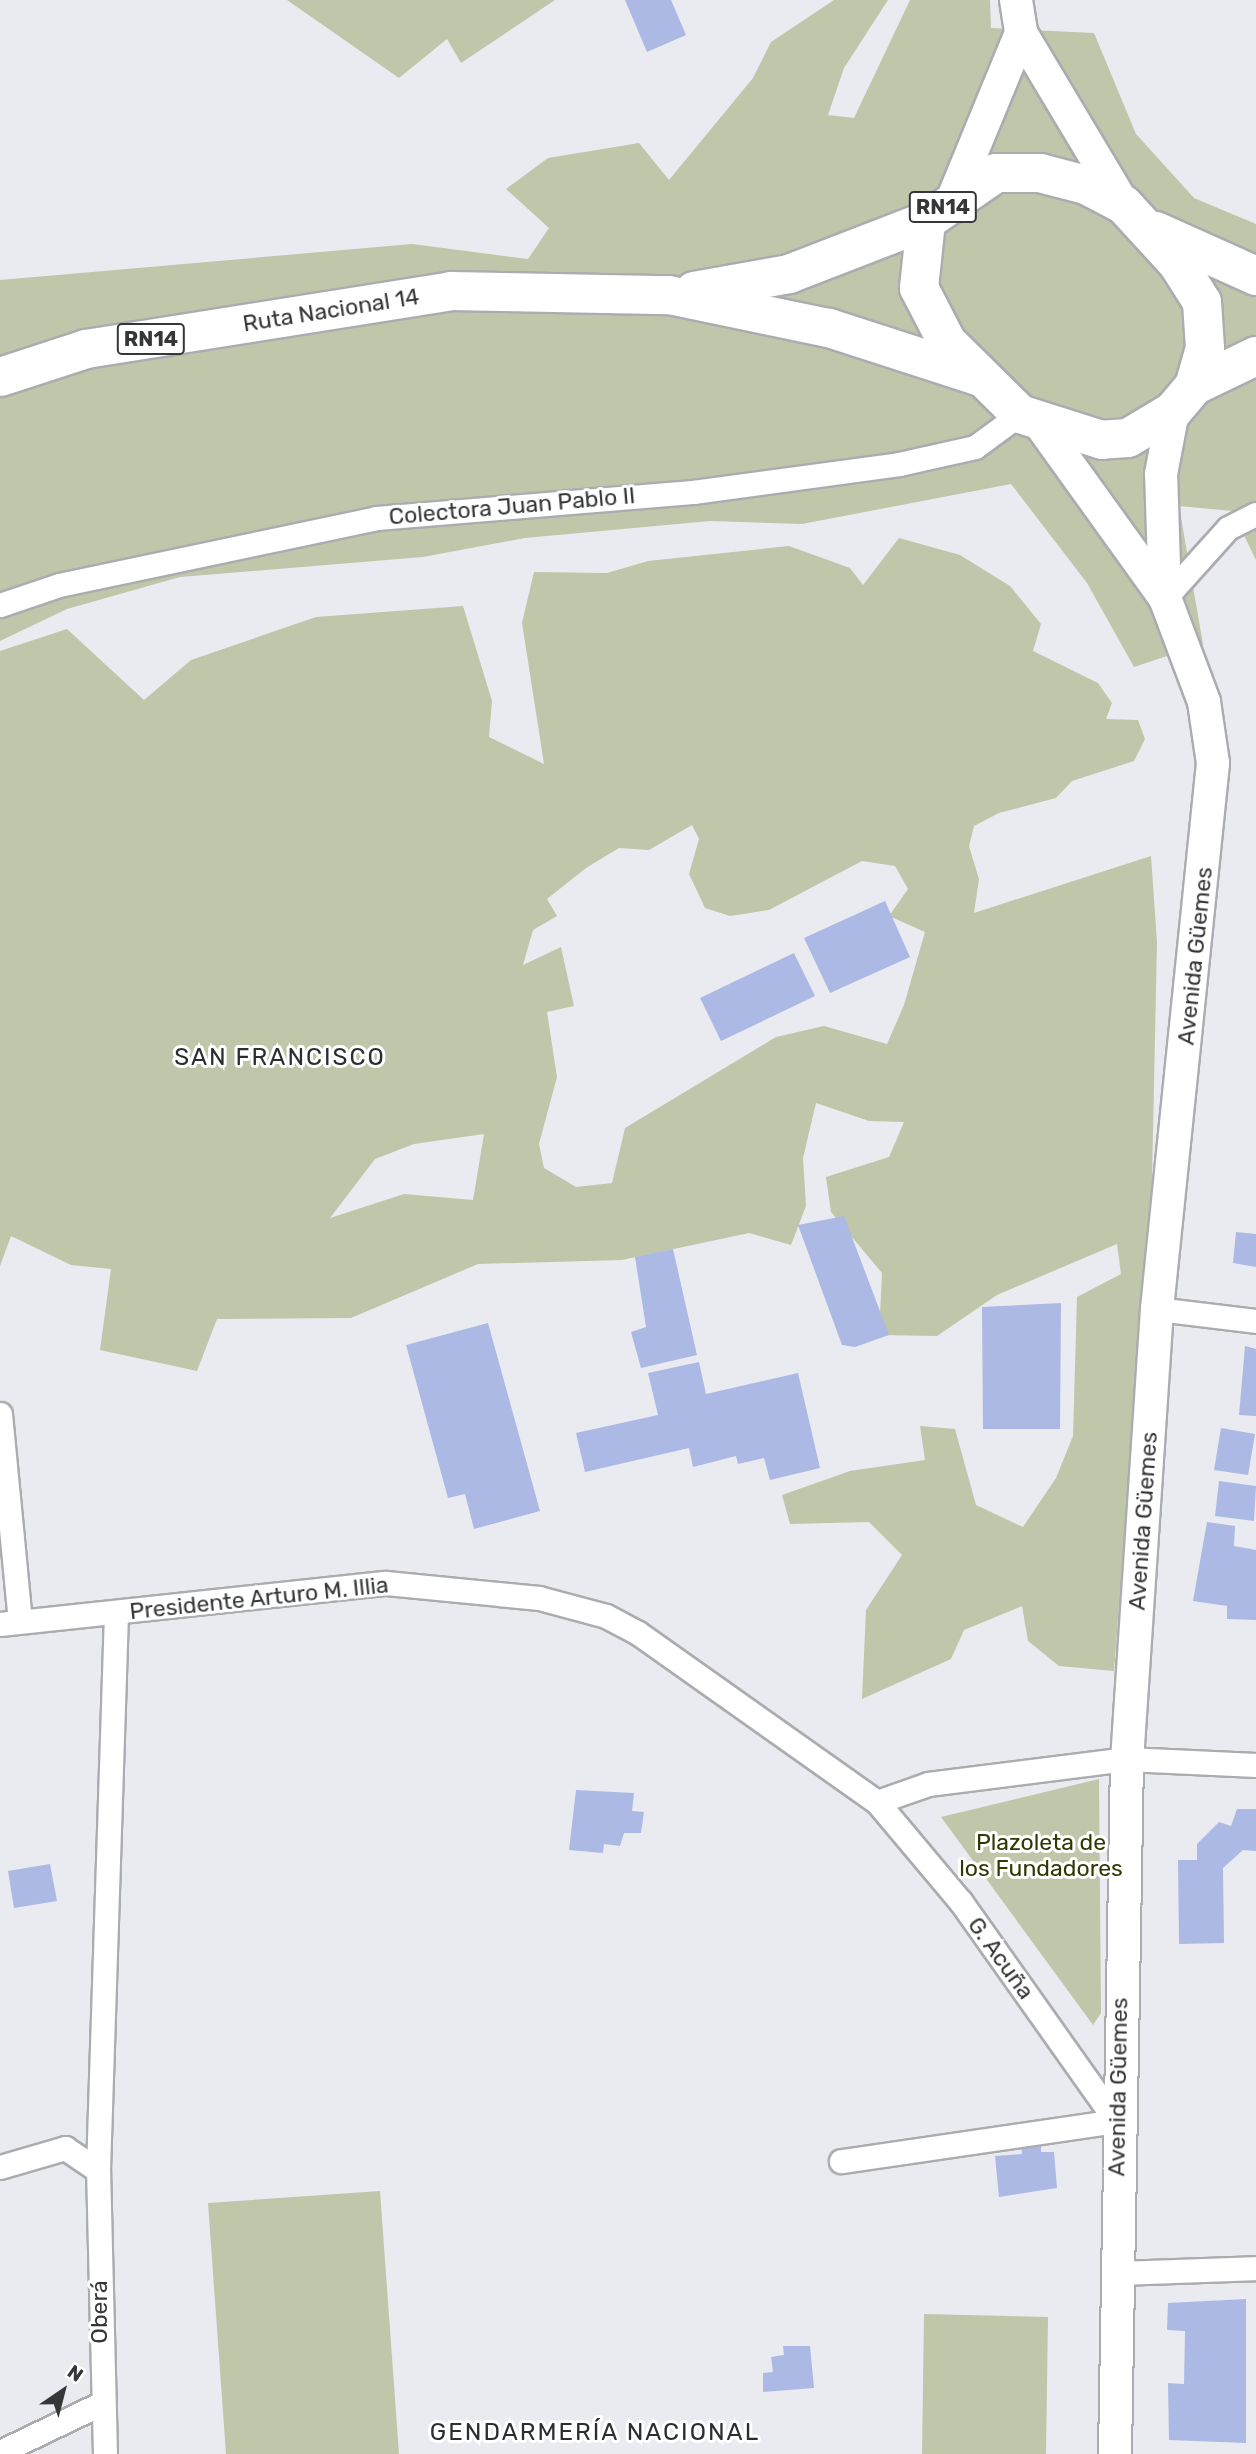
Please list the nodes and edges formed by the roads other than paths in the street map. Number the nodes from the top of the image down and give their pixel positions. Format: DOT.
graph roads {
  1 [pos="1016,0"];
  2 [pos="1021,33"];
  3 [pos="939,210"];
  4 [pos="1136,216"];
  5 [pos="1256,276"];
  6 [pos="669,295"];
  7 [pos="1256,356"];
  8 [pos="978,376"];
  9 [pos="0,377"];
  10 [pos="1183,398"];
  11 [pos="1028,417"];
  12 [pos="1256,514"];
  13 [pos="1165,598"];
  14 [pos="0,605"];
  15 [pos="1157,1309"];
  16 [pos="1256,1321"];
  17 [pos="0,1414"];
  18 [pos="116,1612"];
  19 [pos="10,1623"];
  20 [pos="1127,1759"];
  21 [pos="1256,1765"];
  22 [pos="877,1801"];
  23 [pos="1116,2121"];
  24 [pos="841,2161"];
  25 [pos="0,2167"];
  26 [pos="98,2170"];
  27 [pos="1256,2268"];
  28 [pos="1116,2273"];
  29 [pos="100,2404"];
  30 [pos="0,2452"];
  31 [pos="105,2454"];
  32 [pos="1115,2454"];
  1 -- 2 [label="main road"];
  2 -- 3 [label="main road"];
  2 -- 4 [label="main road"];
  3 -- 4 [label="highway, RN14"];
  3 -- 6 [label="highway, Ruta Nacional 14 / RN14"];
  3 -- 8 [label="highway, RN14"];
  4 -- 5 [label="highway, RN14"];
  4 -- 10 [label="highway, RN14"];
  6 -- 8 [label="highway, Ruta Nacional 14 / RN14"];
  6 -- 9 [label="highway, Ruta Nacional 14 / RN14"];
  7 -- 10 [label="highway, RN14"];
  8 -- 11 [label="highway, RN14"];
  10 -- 11 [label="highway, RN14"];
  10 -- 13 [label="main road, Avenida Güemes"];
  11 -- 13 [label="main road, Avenida Güemes"];
  11 -- 14 [label="street, Colectora Juan Pablo II"];
  12 -- 13 [label="street"];
  13 -- 15 [label="main road, Avenida Güemes"];
  15 -- 16 [label="street"];
  15 -- 20 [label="main road, Avenida Güemes"];
  17 -- 19 [label="street"];
  18 -- 19 [label="street, Presidente Arturo M. Illia"];
  18 -- 22 [label="street, Presidente Arturo M. Illia"];
  18 -- 26 [label="street, Oberá"];
  20 -- 21 [label="street"];
  20 -- 22 [label="street"];
  20 -- 23 [label="main road, Avenida Güemes"];
  22 -- 23 [label="street, G. Acuña"];
  23 -- 24 [label="street"];
  23 -- 28 [label="main road, Avenida Güemes"];
  25 -- 26 [label="street"];
  26 -- 29 [label="street, Oberá"];
  27 -- 28 [label="street"];
  28 -- 32 [label="main road, Avenida Güemes"];
  29 -- 30 [label="street"];
  29 -- 31 [label="street, Oberá"];
}
